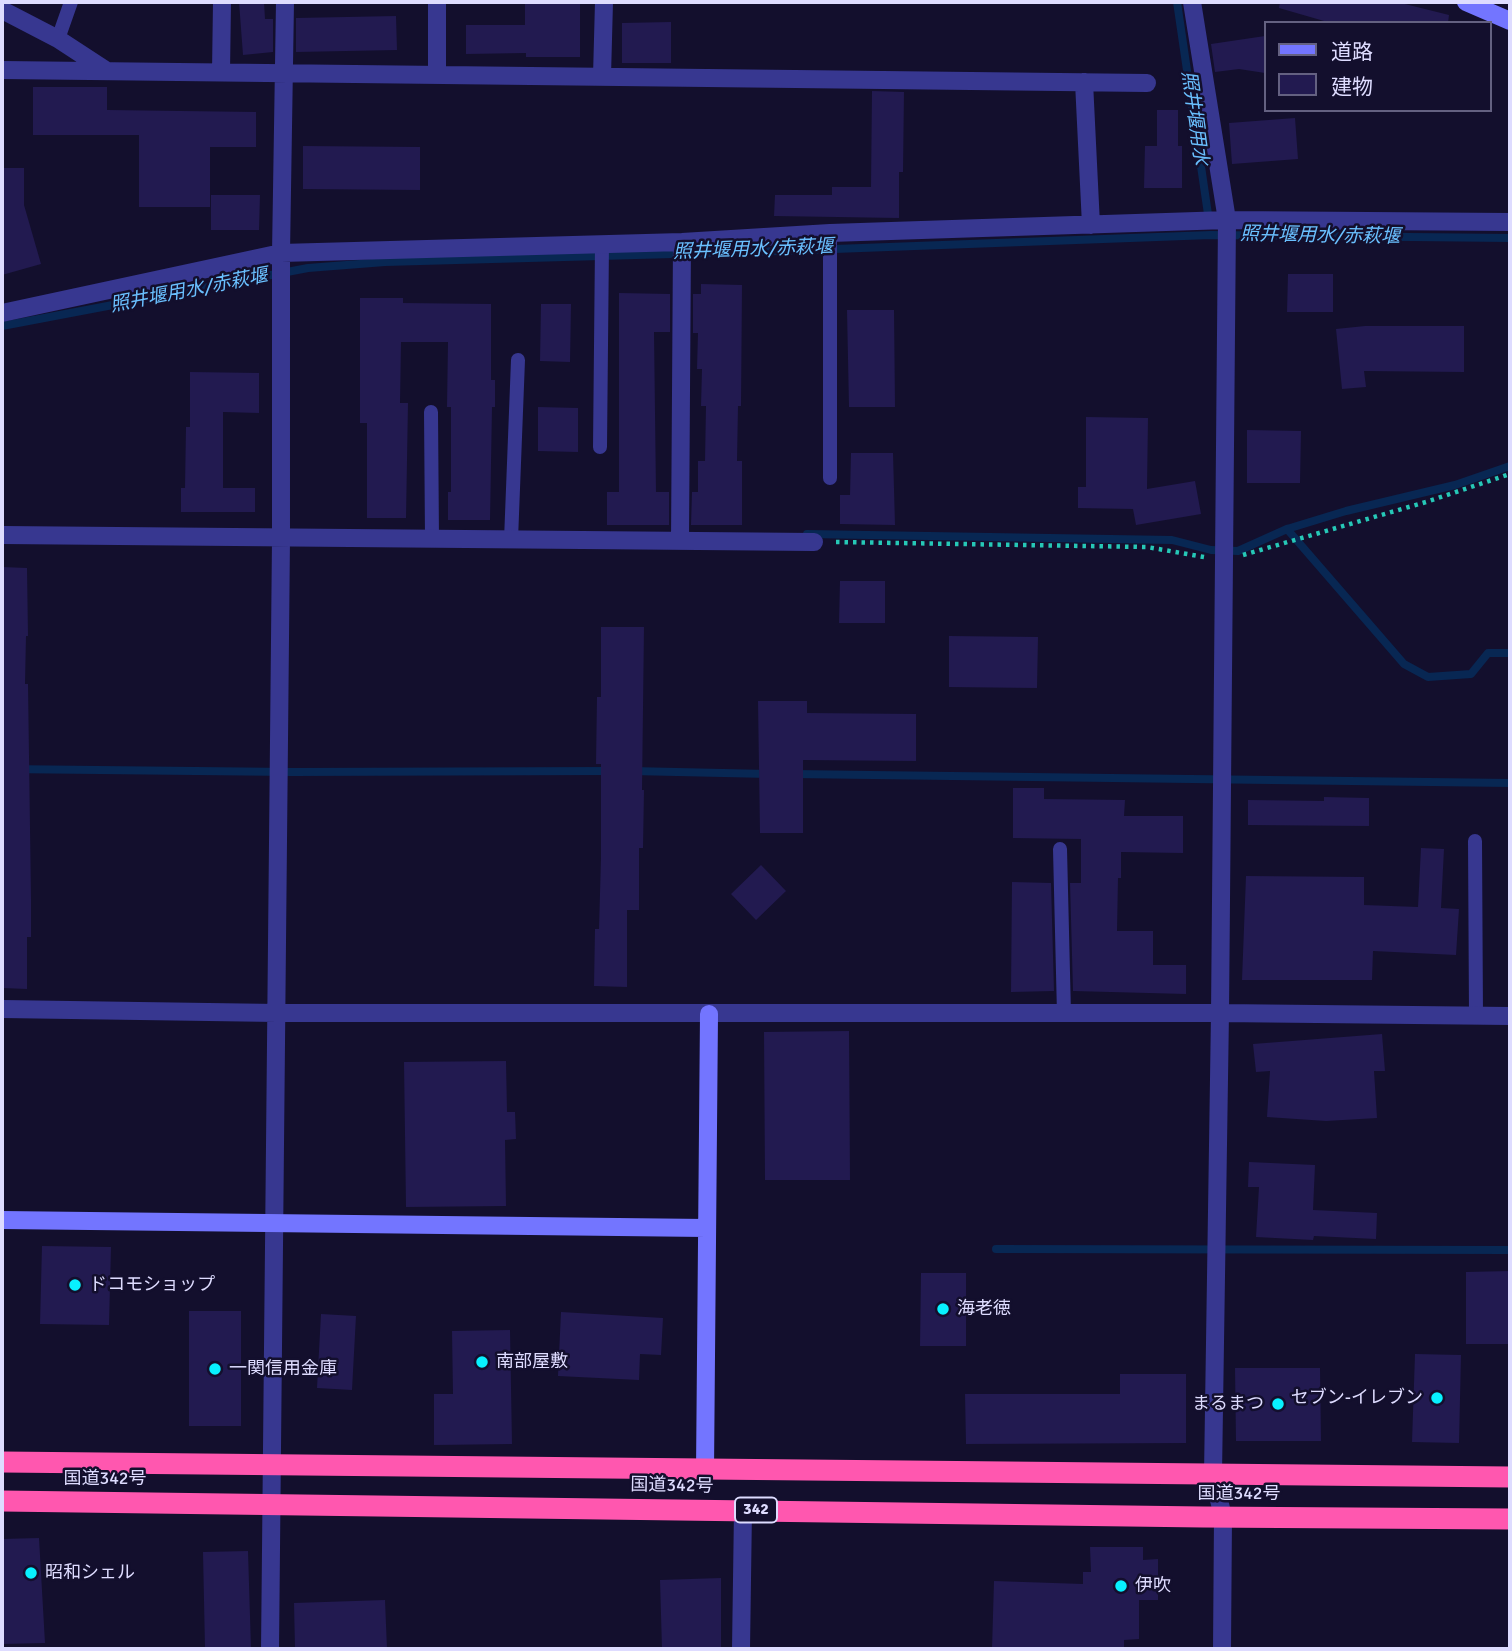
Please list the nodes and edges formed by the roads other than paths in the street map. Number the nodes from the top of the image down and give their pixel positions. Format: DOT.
graph roads {
  1 [pos="71,2"];
  2 [pos="222,2"];
  3 [pos="285,2"];
  4 [pos="437,2"];
  5 [pos="604,2"];
  6 [pos="1192,2"];
  7 [pos="1466,2"];
  8 [pos="2,10"];
  9 [pos="1510,21"];
  10 [pos="58,39"];
  11 [pos="2,70"];
  12 [pos="107,71"];
  13 [pos="221,72"];
  14 [pos="285,72"];
  15 [pos="437,74"];
  16 [pos="603,76"];
  17 [pos="1084,82"];
  18 [pos="1147,83"];
  19 [pos="1227,220"];
  20 [pos="1510,222"];
  21 [pos="1091,225"];
  22 [pos="830,233"];
  23 [pos="682,242"];
  24 [pos="602,244"];
  25 [pos="281,253"];
  26 [pos="2,313"];
  27 [pos="518,360"];
  28 [pos="431,412"];
  29 [pos="600,447"];
  30 [pos="830,478"];
  31 [pos="2,536"];
  32 [pos="281,538"];
  33 [pos="432,539"];
  34 [pos="511,540"];
  35 [pos="680,541"];
  36 [pos="814,542"];
  37 [pos="1475,841"];
  38 [pos="1060,849"];
  39 [pos="2,1009"];
  40 [pos="277,1013"];
  41 [pos="1220,1013"];
  42 [pos="709,1014"];
  43 [pos="1063,1014"];
  44 [pos="1476,1016"];
  45 [pos="1510,1016"];
  46 [pos="2,1220"];
  47 [pos="274,1223"];
  48 [pos="706,1228"];
  49 [pos="2,1462"];
  50 [pos="271,1464"];
  51 [pos="705,1469"];
  52 [pos="1213,1474"];
  53 [pos="1510,1477"];
  54 [pos="2,1501"];
  55 [pos="270,1503"];
  56 [pos="743,1510"];
  57 [pos="1223,1517"];
  58 [pos="1510,1519"];
  59 [pos="270,1649"];
  60 [pos="741,1649"];
  61 [pos="1222,1649"];
  1 -- 10 [label="lane"];
  2 -- 13 [label="street"];
  3 -- 14 [label="street"];
  4 -- 15 [label="street"];
  5 -- 16 [label="street"];
  6 -- 19 [label="street"];
  7 -- 9 [label="street"];
  8 -- 10 [label="street"];
  10 -- 12 [label="street"];
  11 -- 12 [label="street"];
  12 -- 13 [label="street"];
  13 -- 14 [label="street"];
  14 -- 15 [label="street"];
  14 -- 25 [label="street"];
  15 -- 16 [label="street"];
  16 -- 17 [label="street"];
  17 -- 18 [label="street"];
  17 -- 21 [label="street"];
  19 -- 20 [label="street"];
  19 -- 21 [label="street"];
  19 -- 41 [label="street"];
  21 -- 22 [label="street"];
  22 -- 23 [label="street"];
  22 -- 30 [label="lane"];
  23 -- 24 [label="street"];
  23 -- 35 [label="street"];
  24 -- 25 [label="street"];
  24 -- 29 [label="lane"];
  25 -- 26 [label="street"];
  25 -- 32 [label="street"];
  27 -- 34 [label="lane"];
  28 -- 33 [label="lane"];
  31 -- 32 [label="street"];
  32 -- 33 [label="street"];
  32 -- 40 [label="street"];
  33 -- 34 [label="street"];
  34 -- 35 [label="street"];
  35 -- 36 [label="street"];
  37 -- 44 [label="lane"];
  38 -- 43 [label="lane"];
  39 -- 40 [label="street"];
  40 -- 42 [label="street"];
  40 -- 47 [label="street"];
  41 -- 43 [label="street"];
  41 -- 44 [label="street"];
  41 -- 52 [label="street"];
  42 -- 43 [label="street"];
  42 -- 48 [label="street"];
  44 -- 45 [label="street"];
  46 -- 47 [label="street"];
  47 -- 48 [label="street"];
  47 -- 50 [label="street"];
  48 -- 51 [label="street"];
  49 -- 50 [label="highway, 国道342号"];
  50 -- 51 [label="highway, 国道342号"];
  50 -- 55 [label="street"];
  51 -- 52 [label="highway, 国道342号"];
  52 -- 53 [label="highway, 国道342号"];
  52 -- 57 [label="street"];
  54 -- 55 [label="highway, 国道342号 / 342"];
  55 -- 56 [label="highway, 国道342号 / 342"];
  55 -- 59 [label="street"];
  56 -- 57 [label="highway, 国道342号 / 342"];
  56 -- 60 [label="street"];
  57 -- 58 [label="highway, 国道342号 / 342"];
  57 -- 61 [label="street"];
}
